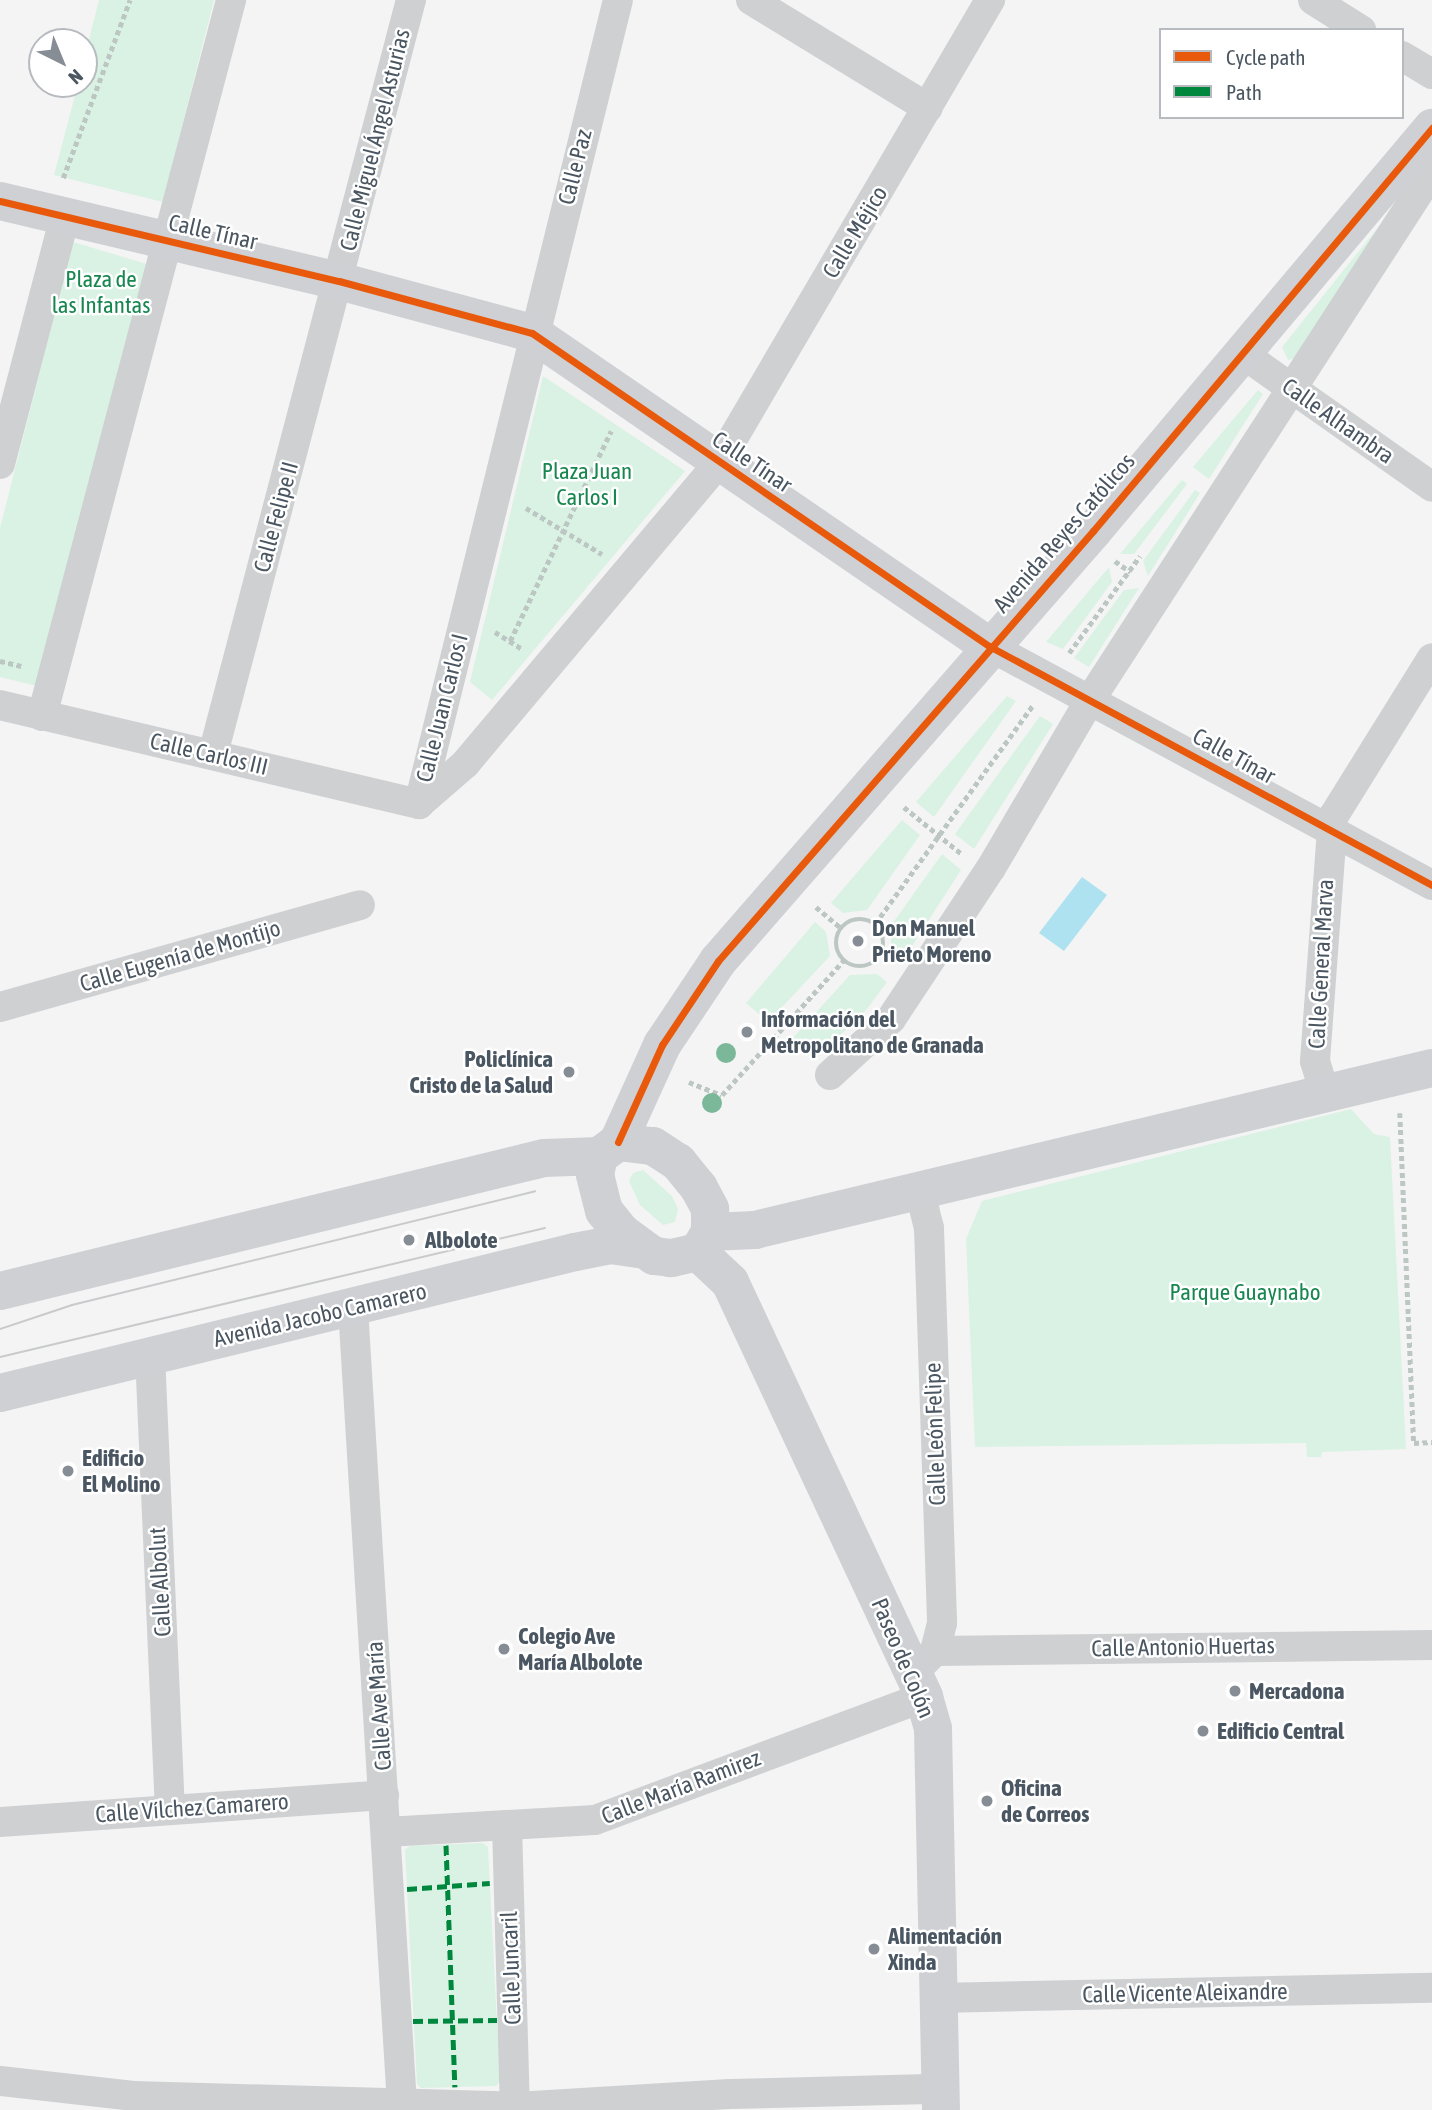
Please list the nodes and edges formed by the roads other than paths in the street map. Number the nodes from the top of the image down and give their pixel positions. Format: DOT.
graph roads {
  1 [pos="231,0"];
  2 [pos="411,0"];
  3 [pos="618,0"];
  4 [pos="751,0"];
  5 [pos="989,0"];
  6 [pos="1313,0"];
  7 [pos="1358,28"];
  8 [pos="1404,57"];
  9 [pos="1432,74"];
  10 [pos="928,108"];
  11 [pos="1432,128"];
  12 [pos="1432,172"];
  13 [pos="0,201"];
  14 [pos="63,201"];
  15 [pos="169,242"];
  16 [pos="339,281"];
  17 [pos="532,333"];
  18 [pos="1243,354"];
  19 [pos="1290,387"];
  20 [pos="4,434"];
  21 [pos="719,462"];
  22 [pos="0,464"];
  23 [pos="1432,488"];
  24 [pos="989,646"];
  25 [pos="1432,658"];
  26 [pos="1090,699"];
  27 [pos="0,705"];
  28 [pos="42,716"];
  29 [pos="213,754"];
  30 [pos="419,804"];
  31 [pos="1334,833"];
  32 [pos="1432,885"];
  33 [pos="360,905"];
  34 [pos="0,1007"];
  35 [pos="1432,1068"];
  36 [pos="830,1075"];
  37 [pos="1325,1094"];
  38 [pos="624,1148"];
  39 [pos="919,1188"];
  40 [pos="704,1242"];
  41 [pos="640,1249"];
  42 [pos="0,1291"];
  43 [pos="354,1308"];
  44 [pos="150,1354"];
  45 [pos="0,1392"];
  46 [pos="1432,1645"];
  47 [pos="924,1673"];
  48 [pos="384,1795"];
  49 [pos="170,1810"];
  50 [pos="0,1822"];
  51 [pos="507,1825"];
  52 [pos="386,1832"];
  53 [pos="1432,1987"];
  54 [pos="937,1998"];
  55 [pos="0,2081"];
  56 [pos="940,2099"];
  57 [pos="730,2102"];
  58 [pos="133,2103"];
  59 [pos="402,2104"];
  60 [pos="515,2108"];
  1 -- 15 [label="street"];
  2 -- 16 [label="street, Calle Miguel Ángel Asturias"];
  3 -- 17 [label="street, Calle Paz"];
  4 -- 10 [label="street"];
  5 -- 10 [label="street, Calle Méjico"];
  6 -- 7 [label="street"];
  8 -- 9 [label="street"];
  10 -- 21 [label="street, Calle Méjico"];
  11 -- 18 [label="street, Avenida Reyes Católicos"];
  12 -- 19 [label="street"];
  13 -- 14 [label="street, Calle Tínar"];
  14 -- 15 [label="street, Calle Tínar"];
  14 -- 20 [label="street"];
  15 -- 16 [label="street, Calle Tínar"];
  15 -- 28 [label="street"];
  16 -- 17 [label="street, Calle Tínar"];
  16 -- 29 [label="street, Calle Felipe II"];
  17 -- 21 [label="street, Calle Tínar"];
  17 -- 30 [label="street, Calle Juan Carlos I"];
  18 -- 19 [label="street, Calle Alhambra"];
  18 -- 24 [label="street, Avenida Reyes Católicos"];
  19 -- 23 [label="street, Calle Alhambra"];
  19 -- 26 [label="street"];
  20 -- 22 [label="street"];
  21 -- 24 [label="street, Calle Tínar"];
  21 -- 30 [label="street, Calle Juan Carlos I"];
  24 -- 26 [label="street, Calle Tínar"];
  24 -- 38 [label="street, Avenida Reyes Católicos"];
  25 -- 31 [label="street, Calle General Marva"];
  26 -- 31 [label="street, Calle Tínar"];
  26 -- 36 [label="street"];
  27 -- 28 [label="street, Calle Carlos III"];
  28 -- 29 [label="street, Calle Carlos III"];
  29 -- 30 [label="street, Calle Carlos III"];
  31 -- 32 [label="street, Calle Tínar"];
  31 -- 37 [label="street, Calle General Marva"];
  33 -- 34 [label="street, Calle Eugenía de Montijo"];
  35 -- 37 [label="street"];
  37 -- 39 [label="street"];
  38 -- 40 [label="street"];
  38 -- 41 [label="street"];
  38 -- 42 [label="street"];
  39 -- 40 [label="street"];
  39 -- 47 [label="street, Calle León Felipe"];
  40 -- 41 [label="street"];
  40 -- 47 [label="street, Paseo de Colón"];
  41 -- 43 [label="street, Avenida Jacobo Camarero"];
  43 -- 44 [label="street, Avenida Jacobo Camarero"];
  43 -- 48 [label="street, Calle Ave María"];
  44 -- 45 [label="street, Avenida Jacobo Camarero"];
  44 -- 49 [label="street, Calle Albolut"];
  46 -- 47 [label="street, Calle Antonio Huertas"];
  47 -- 51 [label="street, Calle María Ramirez"];
  47 -- 54 [label="street, Paseo de Colón"];
  48 -- 49 [label="street, Calle Vílchez Camarero"];
  48 -- 52 [label="street, Calle Ave María"];
  49 -- 50 [label="street, Calle Vílchez Camarero"];
  51 -- 52 [label="street, Calle María Ramirez"];
  51 -- 60 [label="street, Calle Juncaril"];
  52 -- 59 [label="street, Calle Ave María"];
  53 -- 54 [label="street, Calle Vicente Aleixandre"];
  54 -- 56 [label="street, Paseo de Colón"];
  55 -- 58 [label="street"];
  56 -- 57 [label="street"];
  57 -- 60 [label="street"];
  58 -- 59 [label="street"];
  59 -- 60 [label="street"];
}
